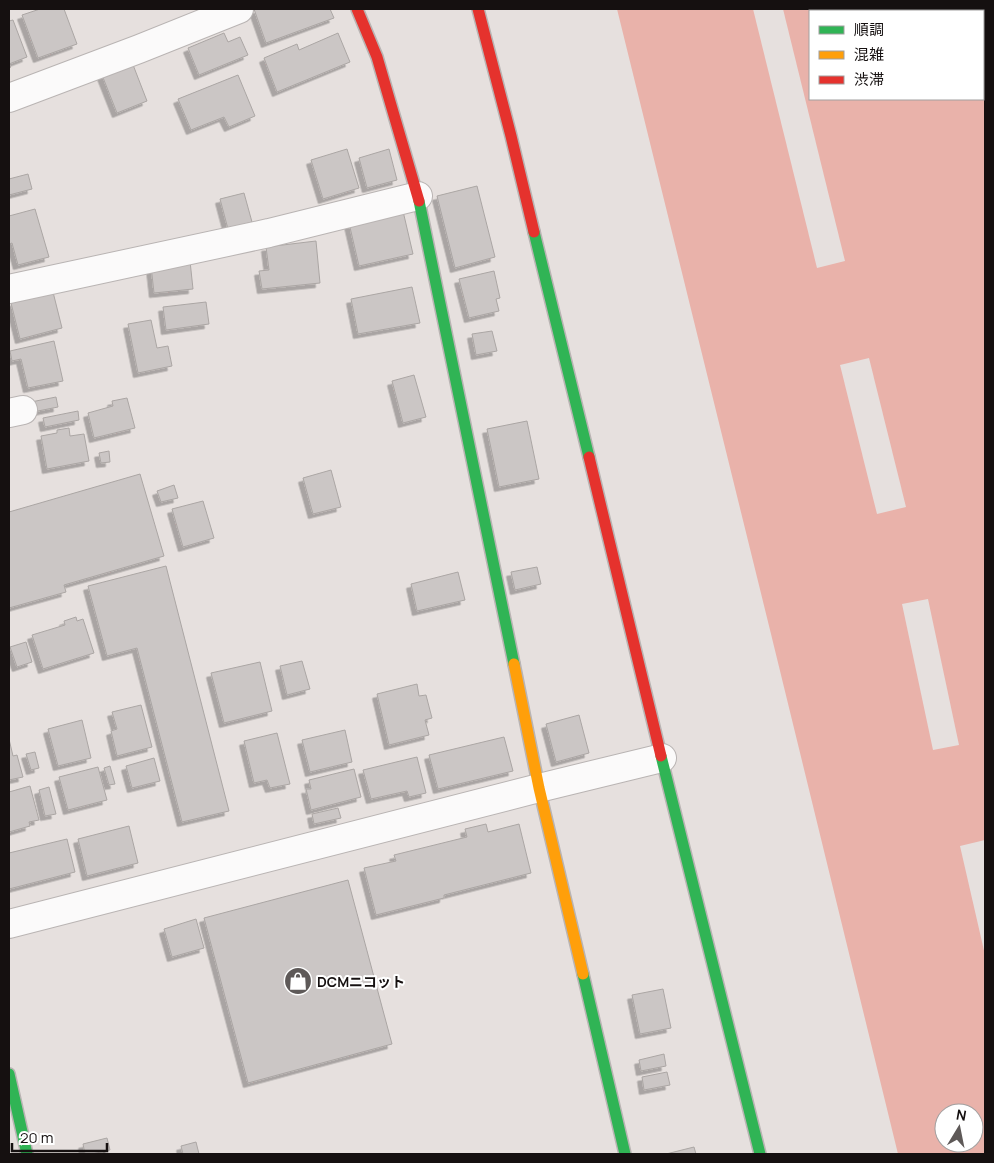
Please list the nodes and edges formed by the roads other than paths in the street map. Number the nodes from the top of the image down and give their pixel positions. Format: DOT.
graph roads {
  1 [pos="239,9"];
  2 [pos="357,9"];
  3 [pos="478,9"];
  4 [pos="9,98"];
  5 [pos="418,196"];
  6 [pos="9,289"];
  7 [pos="662,758"];
  8 [pos="539,788"];
  9 [pos="9,924"];
  10 [pos="9,1074"];
  11 [pos="27,1154"];
  12 [pos="625,1154"];
  13 [pos="760,1154"];
  1 -- 4 [label="street"];
  2 -- 5 [label="street"];
  3 -- 7 [label="street"];
  5 -- 6 [label="street"];
  5 -- 8 [label="street"];
  7 -- 8 [label="street"];
  7 -- 13 [label="street"];
  8 -- 9 [label="street"];
  8 -- 12 [label="street"];
  10 -- 11 [label="street"];
}
